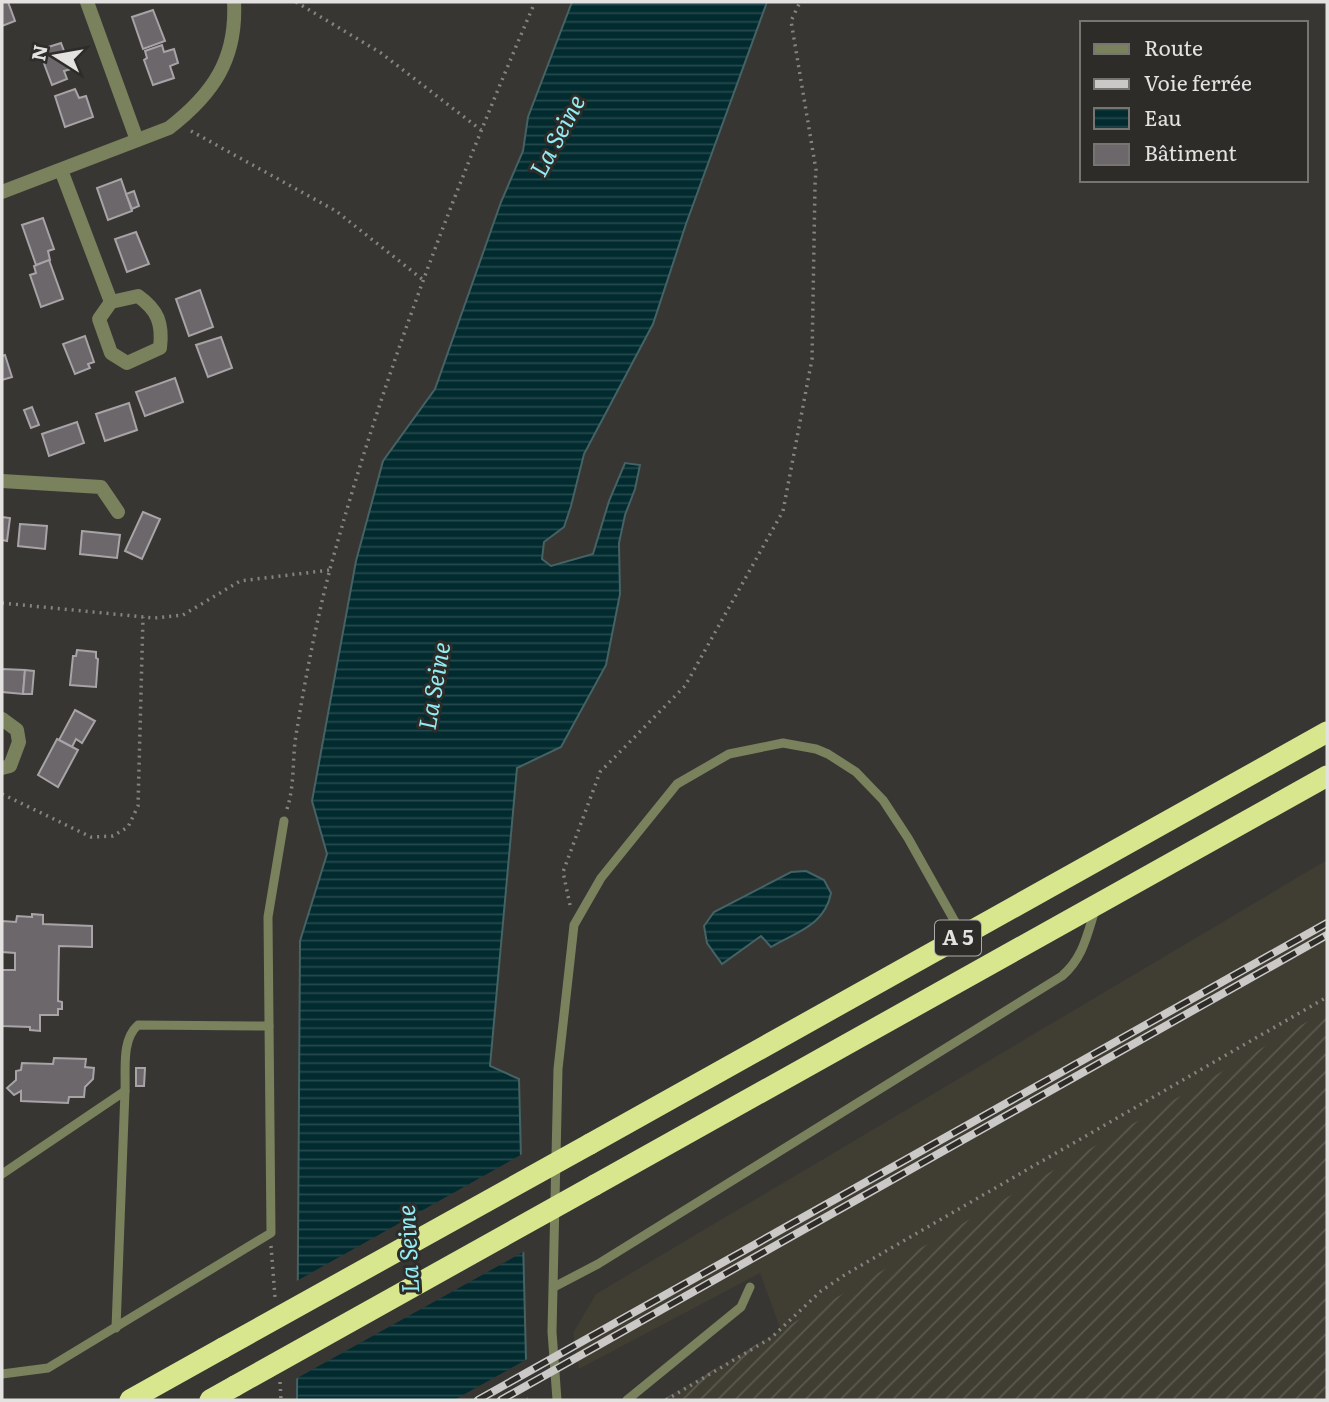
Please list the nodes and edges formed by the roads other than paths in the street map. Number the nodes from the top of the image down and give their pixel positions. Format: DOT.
graph roads {
  1 [pos="87,2"];
  2 [pos="234,2"];
  3 [pos="137,140"];
  4 [pos="61,170"];
  5 [pos="2,192"];
  6 [pos="111,302"];
  7 [pos="2,481"];
  8 [pos="118,512"];
  9 [pos="2,719"];
  10 [pos="1327,732"];
  11 [pos="2,768"];
  12 [pos="1327,776"];
  13 [pos="284,821"];
  14 [pos="1097,905"];
  15 [pos="963,936"];
  16 [pos="269,1026"];
  17 [pos="125,1091"];
  18 [pos="2,1174"];
  19 [pos="554,1287"];
  20 [pos="750,1287"];
  21 [pos="116,1328"];
  22 [pos="2,1374"];
  23 [pos="130,1400"];
  24 [pos="210,1400"];
  25 [pos="557,1400"];
  26 [pos="627,1400"];
  1 -- 3 [label="street"];
  2 -- 3 [label="street"];
  3 -- 4 [label="street"];
  4 -- 5 [label="street"];
  4 -- 6 [label="street"];
  6 -- 6 [label="street"];
  7 -- 8 [label="street"];
  9 -- 11 [label="street"];
  10 -- 15 [label="highway, A 5"];
  12 -- 14 [label="highway, A 5"];
  13 -- 16 [label="lane"];
  14 -- 19 [label="lane"];
  14 -- 24 [label="highway, A 5, bridge"];
  15 -- 19 [label="lane"];
  15 -- 23 [label="highway, A 5, bridge"];
  16 -- 17 [label="lane"];
  16 -- 21 [label="lane"];
  17 -- 18 [label="lane"];
  17 -- 21 [label="lane"];
  19 -- 25 [label="lane"];
  20 -- 26 [label="lane"];
  21 -- 22 [label="lane"];
}
